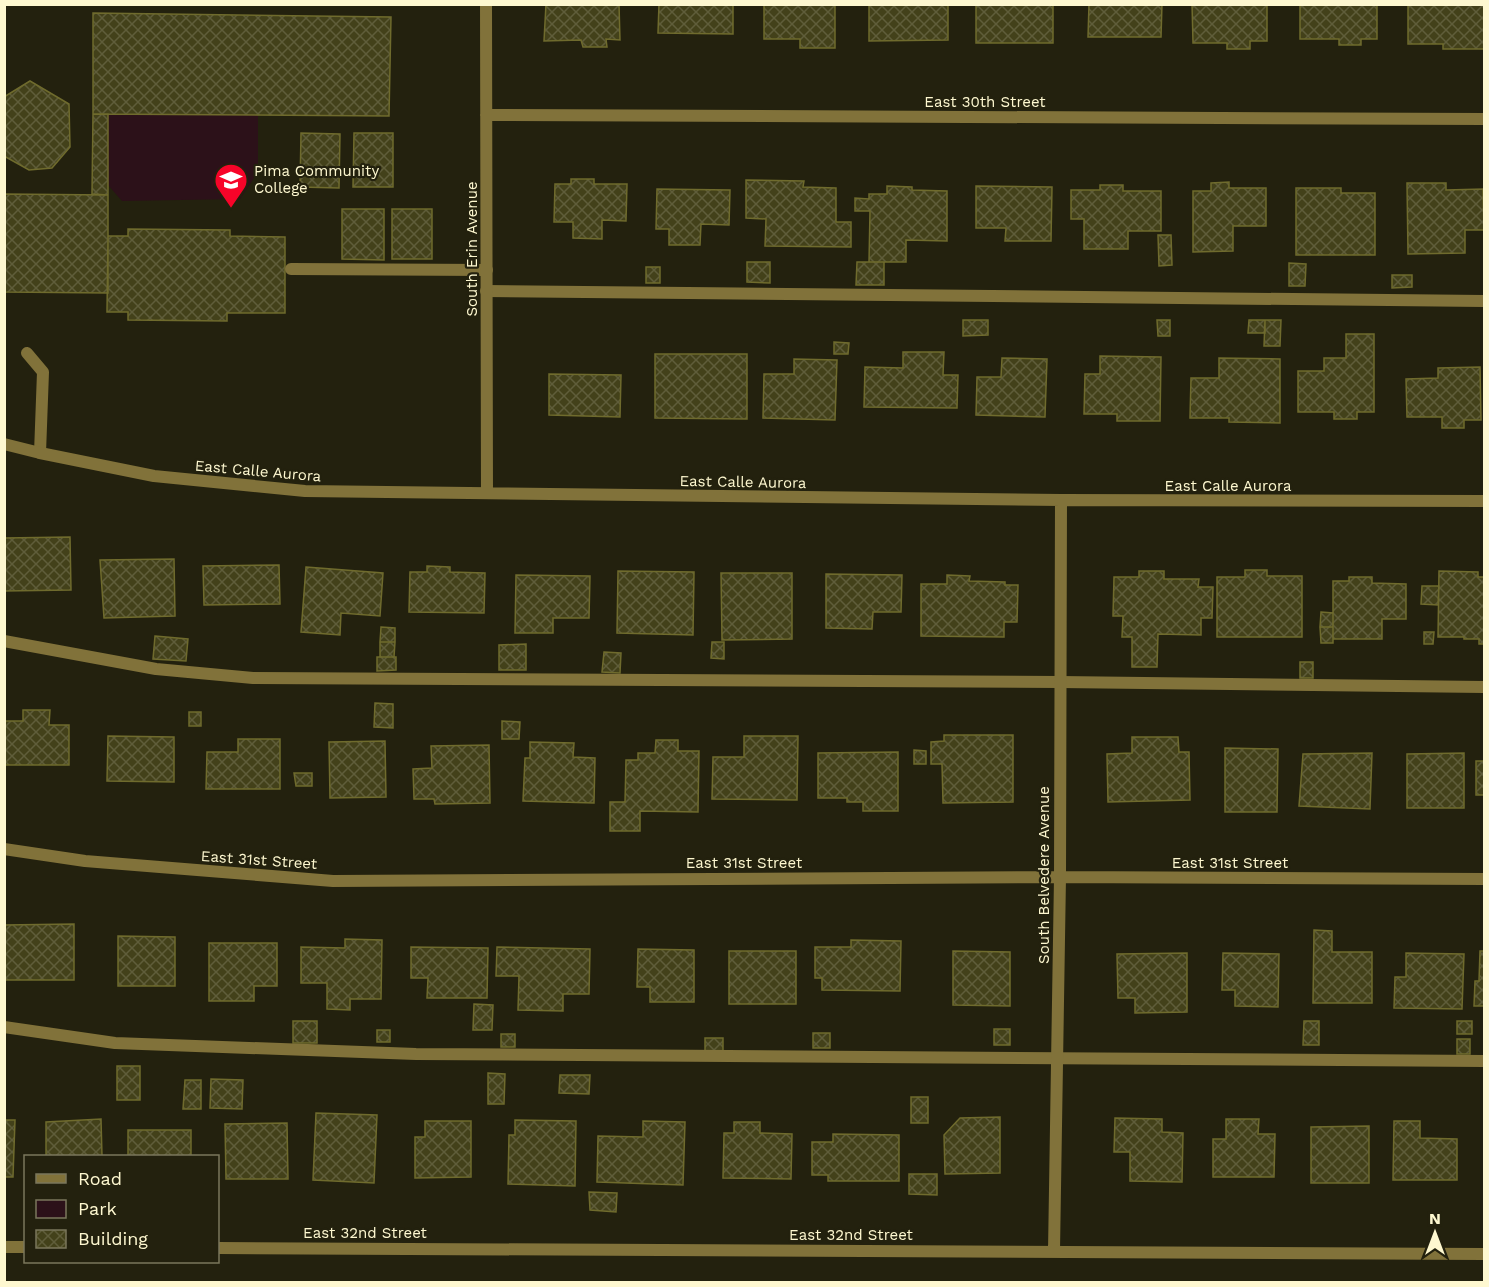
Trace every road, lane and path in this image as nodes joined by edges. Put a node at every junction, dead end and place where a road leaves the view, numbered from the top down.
1 (486, 4) edge
2 (486, 115) junction
3 (1485, 118) edge
4 (291, 269) dead end
5 (487, 270) junction
6 (486, 291) junction
7 (1485, 301) edge
8 (27, 353) dead end
9 (4, 444) edge
10 (40, 453) junction
11 (487, 493) junction
12 (1060, 500) junction
13 (1485, 501) edge
14 (4, 641) edge
15 (1060, 682) junction
16 (1485, 687) edge
17 (4, 849) edge
18 (1060, 877) junction
19 (1485, 879) edge
20 (4, 1027) edge
21 (1058, 1058) junction
22 (1485, 1061) edge
23 (4, 1247) edge
24 (24, 1247) edge
25 (219, 1248) edge
26 (1054, 1251) junction
27 (1485, 1254) edge

1 - 2 street, South Erin Avenue
2 - 3 street, East 30th Street
2 - 5 street, South Erin Avenue
4 - 5 street
5 - 6 street, South Erin Avenue
6 - 7 street
6 - 11 street, South Erin Avenue
8 - 10 street
9 - 10 street, East Calle Aurora
10 - 11 street, East Calle Aurora
11 - 12 street, East Calle Aurora
12 - 13 street, East Calle Aurora
12 - 15 street, South Belvedere Avenue
14 - 15 street
15 - 16 street
15 - 18 street, South Belvedere Avenue
17 - 18 street, East 31st Street
18 - 19 street, East 31st Street
18 - 21 street, South Belvedere Avenue
20 - 21 street
21 - 22 street
21 - 26 street, South Belvedere Avenue
23 - 24 street
25 - 26 street, East 32nd Street
26 - 27 street, East 32nd Street

